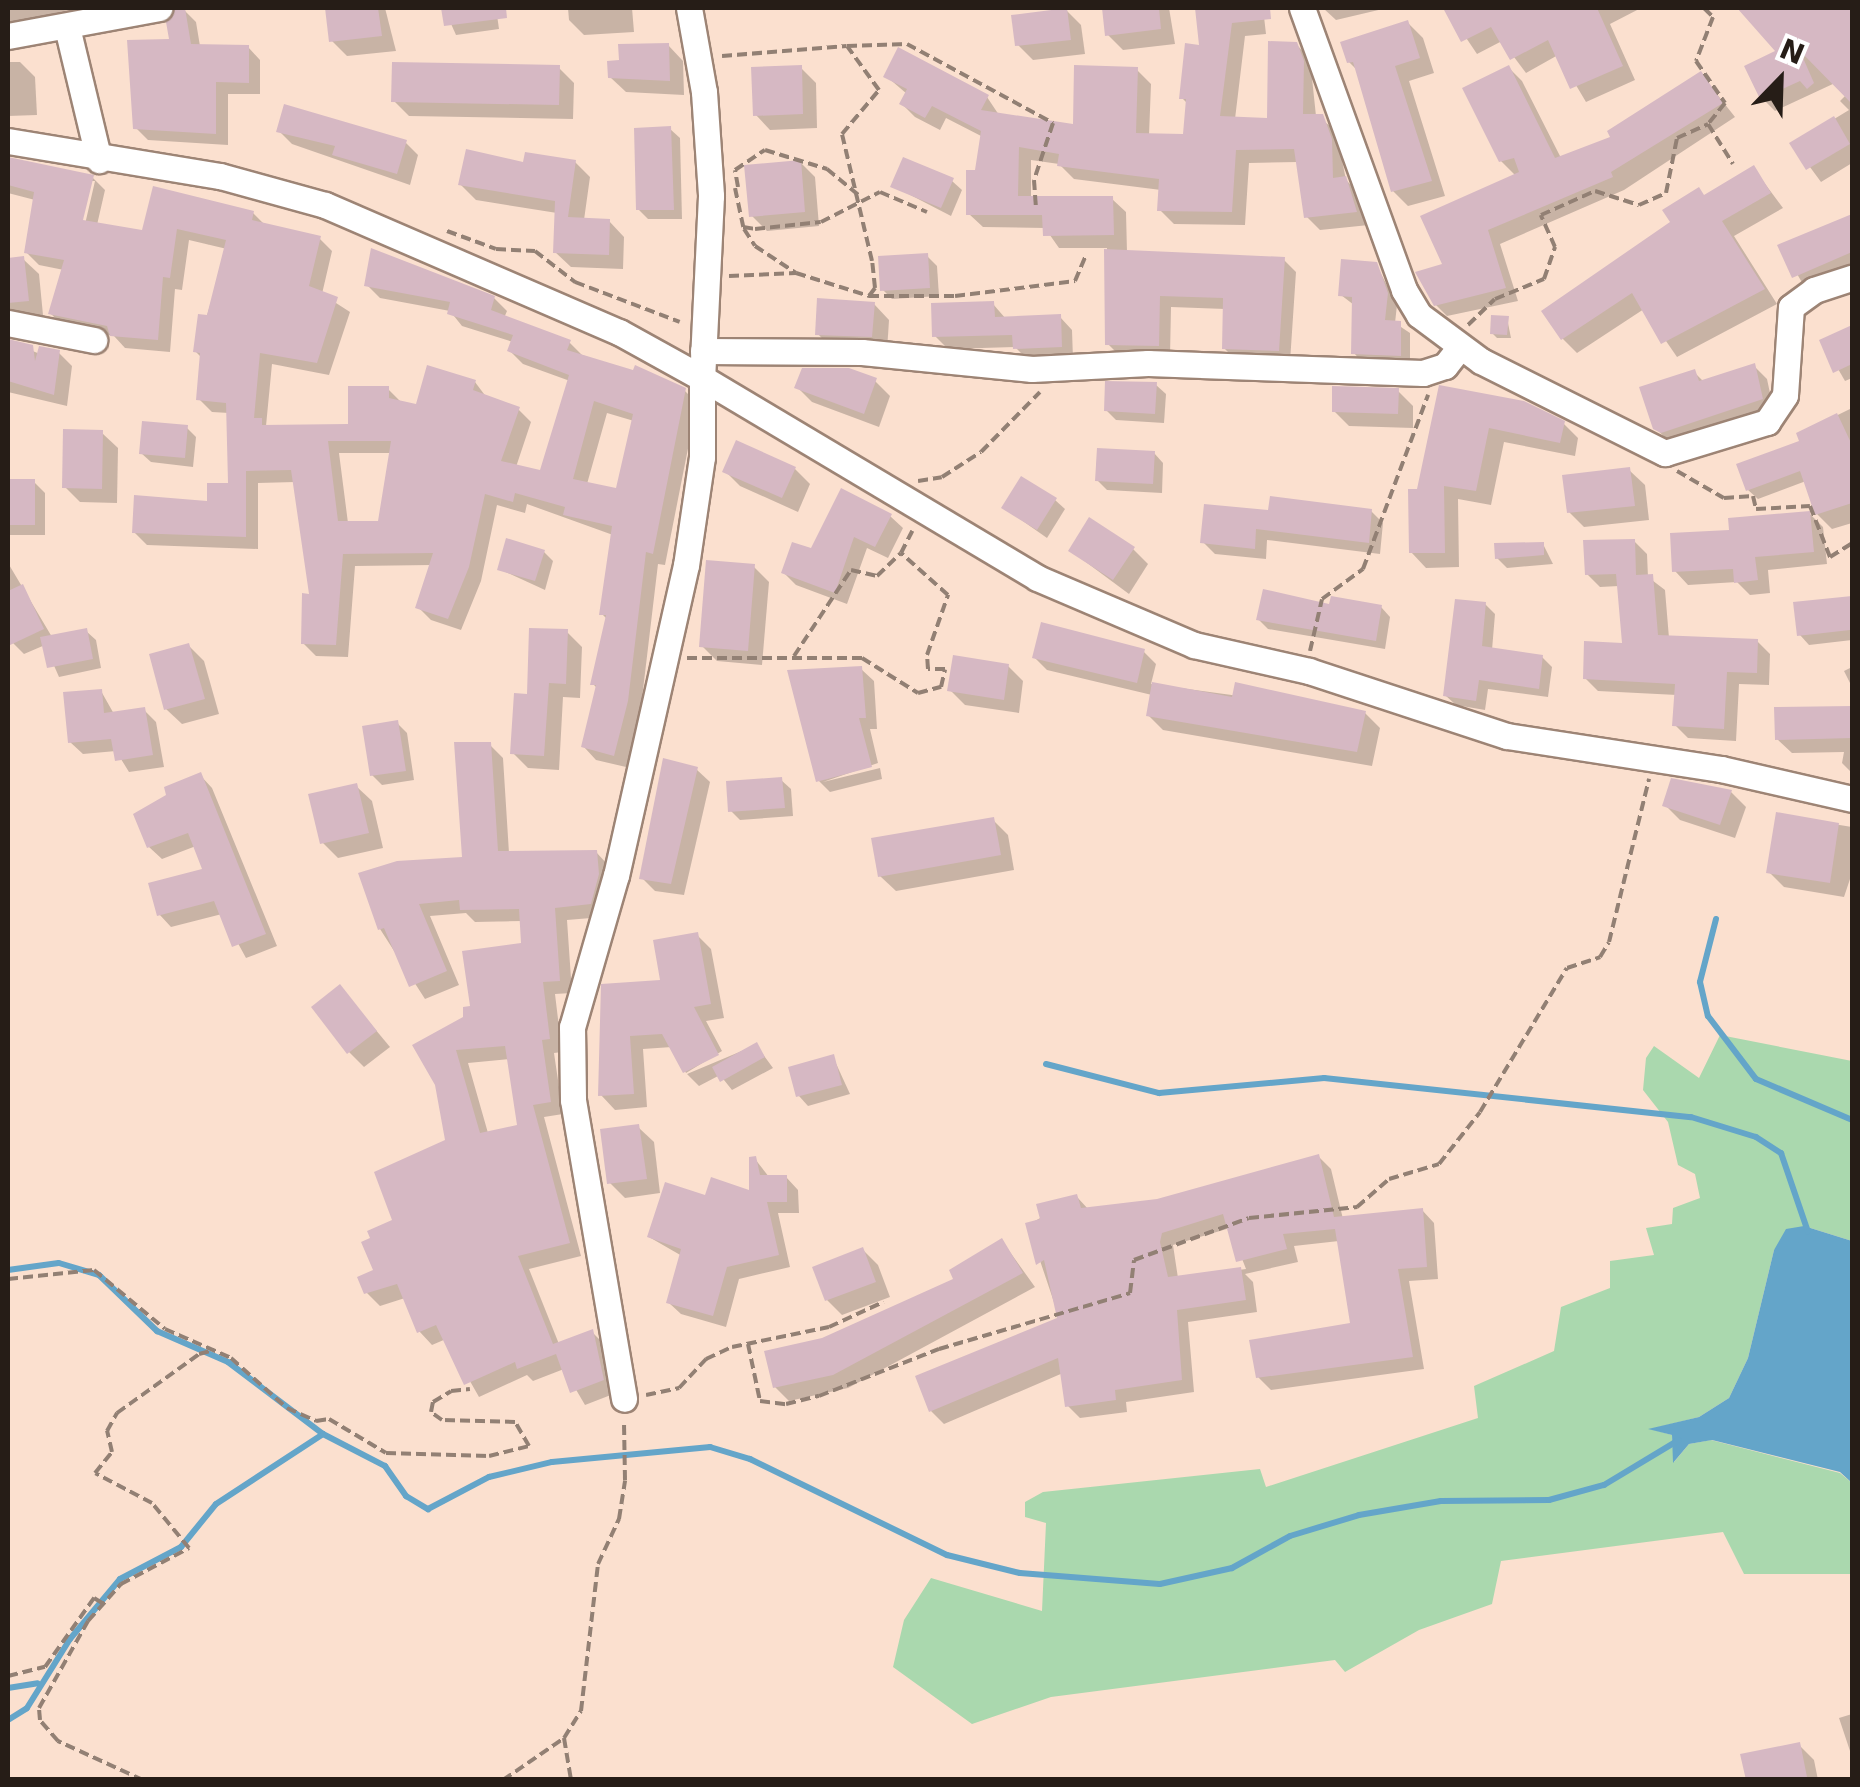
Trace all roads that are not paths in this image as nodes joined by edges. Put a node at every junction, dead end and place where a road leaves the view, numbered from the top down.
1 (158, 8) edge
2 (688, 8) edge
3 (1302, 8) edge
4 (66, 28) junction
5 (8, 36) edge
6 (8, 141) edge
7 (99, 160) junction
8 (1852, 278) edge
9 (8, 323) edge
10 (94, 340) dead end
11 (1460, 347) junction
12 (704, 351) junction
13 (702, 378) junction
14 (1852, 799) edge
15 (624, 1399) road end

1 - 4 street
2 - 12 street
3 - 11 street
4 - 5 street
4 - 7 street
6 - 7 street
7 - 13 street
8 - 11 street
9 - 10 street
11 - 12 street
12 - 13 street
13 - 14 street
13 - 15 street

